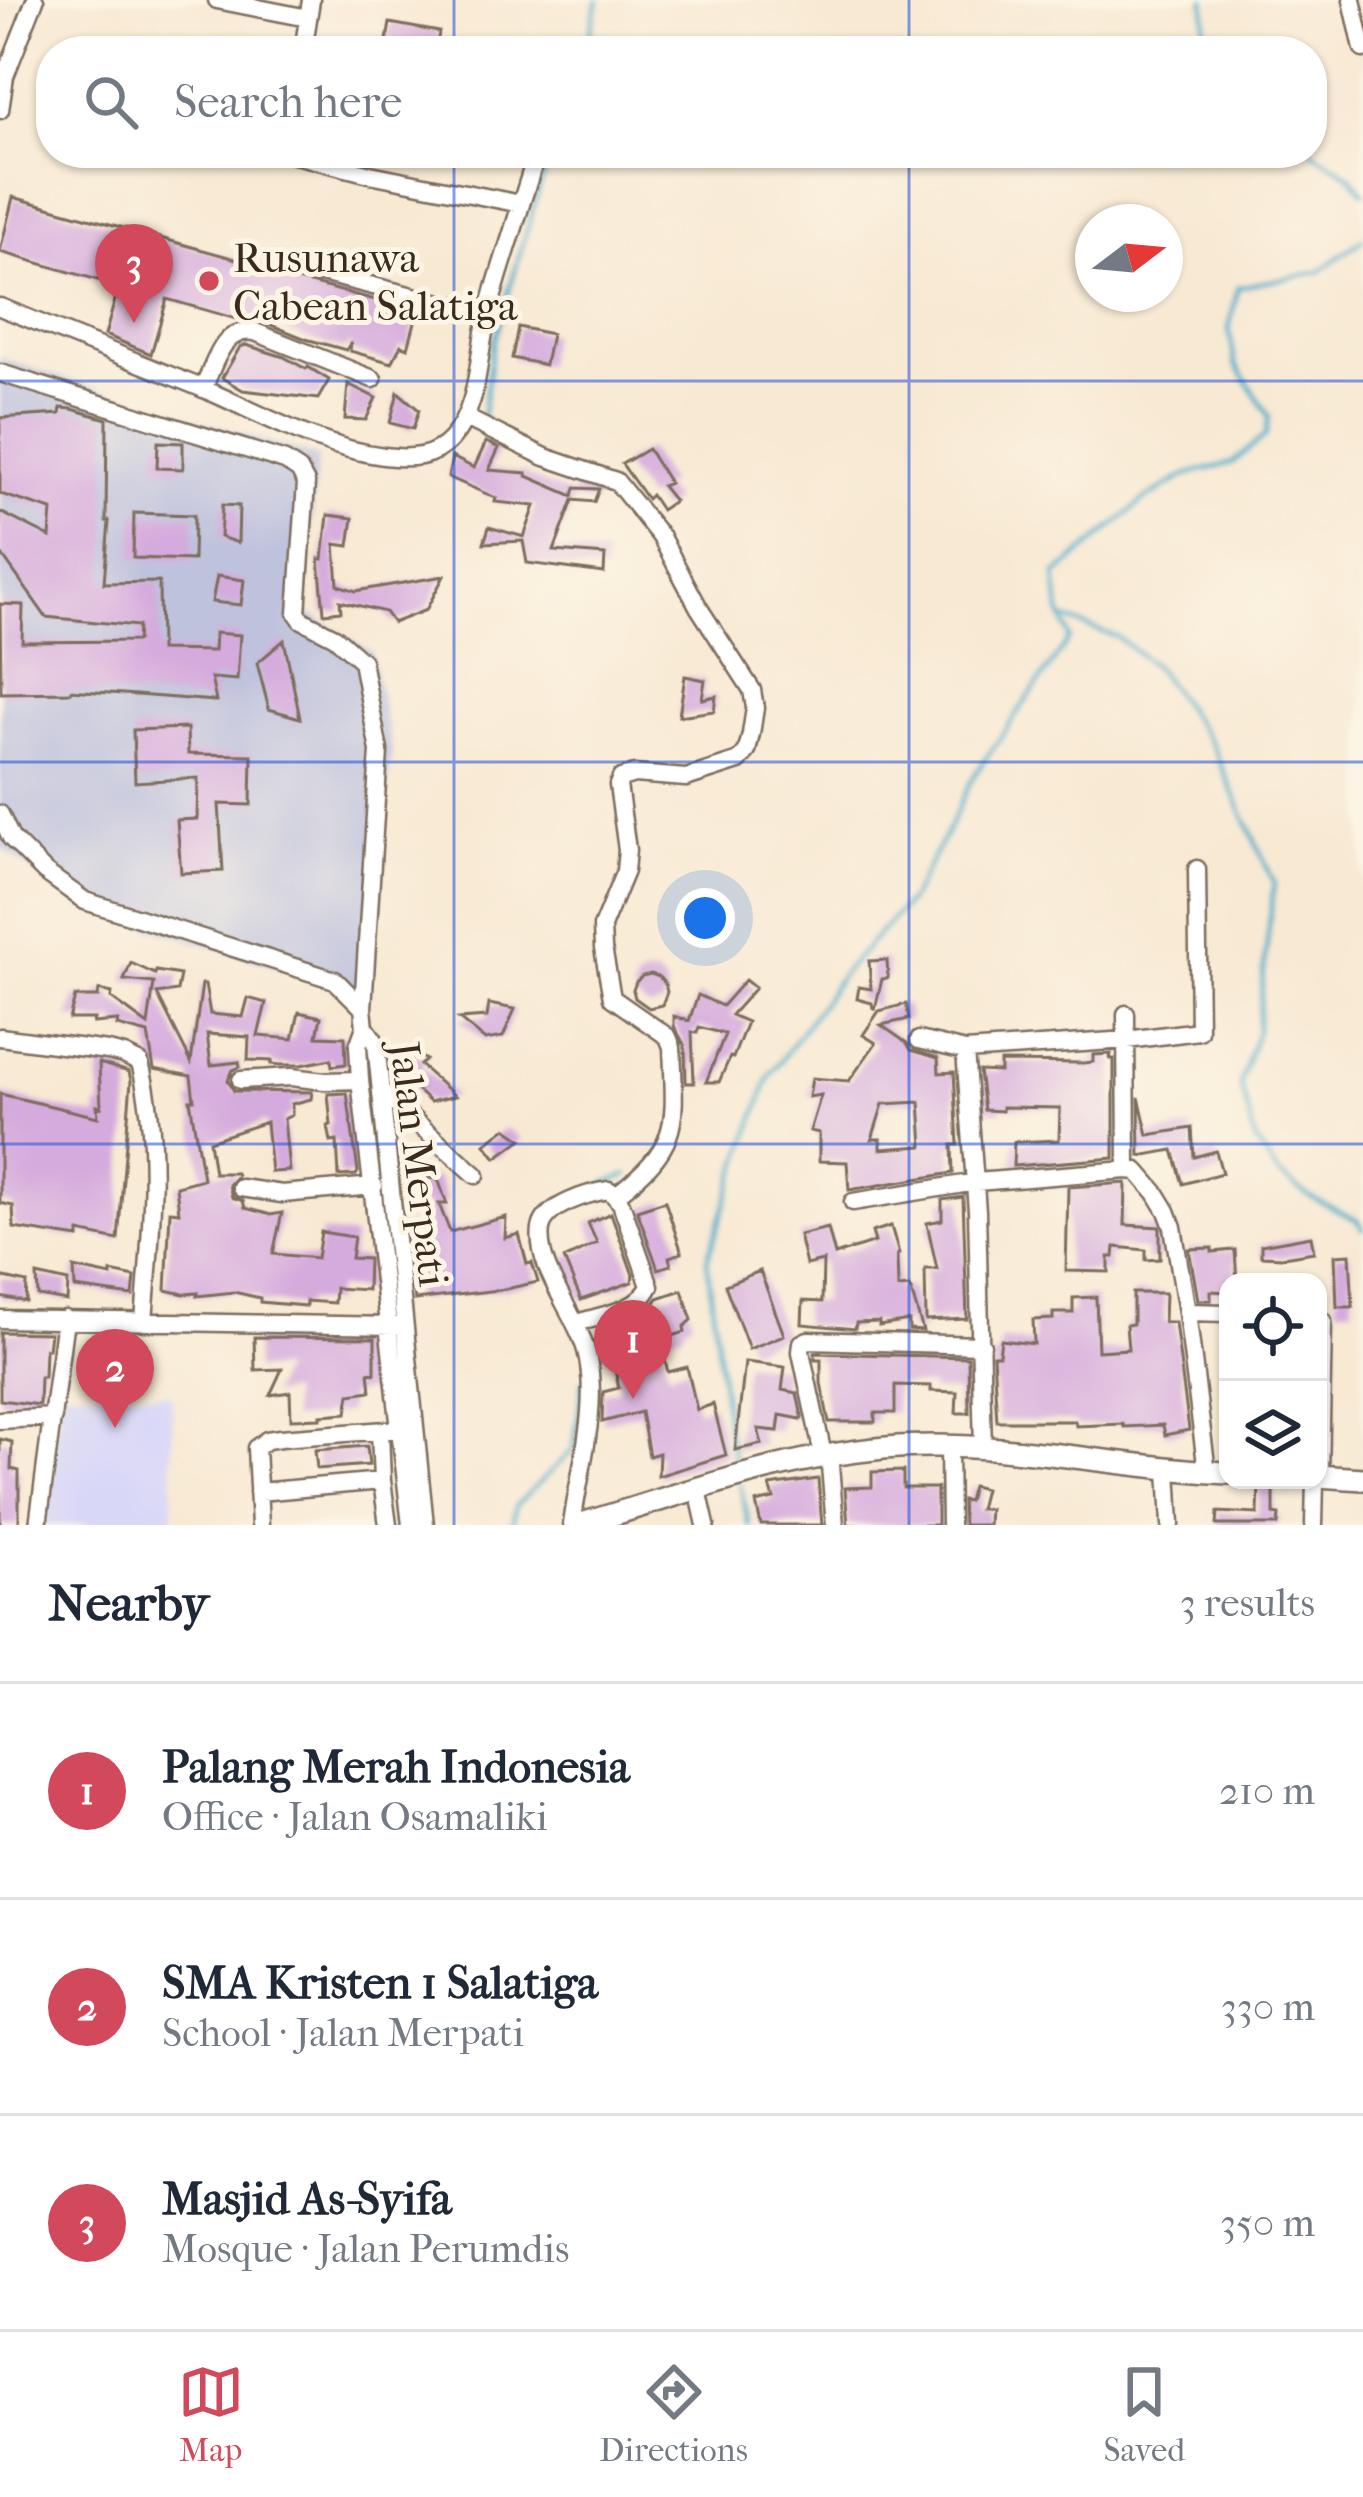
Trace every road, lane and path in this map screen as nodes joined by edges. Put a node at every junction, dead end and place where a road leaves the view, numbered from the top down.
1 (35, 0) edge
2 (217, 0) edge
3 (1356, 6) edge
4 (309, 9) edge
5 (1363, 50) edge
6 (0, 110) edge
7 (346, 168) edge
8 (532, 168) edge
9 (521, 204) junction
10 (290, 265) dead end
11 (0, 307) edge
12 (488, 315) junction
13 (0, 373) edge
14 (373, 379) dead end
15 (202, 388) junction
16 (476, 422) junction
17 (0, 814) edge
18 (1197, 869) dead end
19 (1126, 1014) dead end
20 (364, 1018) junction
21 (0, 1036) edge
22 (919, 1040) dead end
23 (1127, 1040) junction
24 (965, 1051) junction
25 (241, 1080) dead end
26 (361, 1080) junction
27 (381, 1091) junction
28 (1127, 1170) junction
29 (476, 1175) dead end
30 (976, 1182) junction
31 (374, 1186) junction
32 (241, 1188) dead end
33 (616, 1195) junction
34 (853, 1202) dead end
35 (1187, 1312) junction
36 (1219, 1313) edge
37 (65, 1318) junction
38 (0, 1319) edge
39 (144, 1322) junction
40 (576, 1323) junction
41 (396, 1326) junction
42 (982, 1345) junction
43 (53, 1417) junction
44 (0, 1420) edge
45 (390, 1430) junction
46 (949, 1448) junction
47 (983, 1449) junction
48 (826, 1455) junction
49 (1168, 1469) junction
50 (1217, 1472) edge
51 (1327, 1478) edge
52 (1363, 1479) edge
53 (382, 1481) junction
54 (708, 1487) junction
55 (1316, 1489) edge
56 (258, 1492) junction
57 (38, 1525) edge
58 (260, 1525) edge
59 (388, 1525) edge
60 (411, 1525) edge
61 (425, 1525) edge
62 (575, 1525) edge
63 (706, 1525) edge
64 (835, 1525) edge
65 (950, 1525) edge
66 (1171, 1525) edge
67 (1314, 1525) edge

1 - 6 street
2 - 4 street
3 - 5 street
7 - 9 street
8 - 9 street
9 - 12 street
10 - 12 street
11 - 15 street
12 - 16 street
13 - 20 street
14 - 15 street
15 - 16 street
16 - 33 street
17 - 20 street
18 - 23 street
19 - 23 street
20 - 26 street, Jalan Merpati
20 - 27 street, Jalan Merpati
21 - 39 street
22 - 24 street
23 - 24 street
23 - 28 street
24 - 30 street
25 - 26 street
26 - 31 street, Jalan Merpati
27 - 29 street
27 - 41 street, Jalan Merpati
28 - 30 street
28 - 35 street
30 - 34 street
30 - 42 street
31 - 32 street
31 - 41 street, Jalan Merpati
33 - 40 street
33 - 40 street
35 - 36 street
35 - 50 street
37 - 38 street, Jalan Merpati
37 - 39 street, Jalan Merpati
37 - 43 street
39 - 41 street, Jalan Merpati
40 - 62 street
41 - 45 street, Jalan Merpati
41 - 61 street, Jalan Merpati
42 - 47 street
42 - 48 street
43 - 44 street
43 - 57 street
45 - 53 street
45 - 56 street
45 - 60 street, Jalan Merpati
46 - 47 main road
46 - 48 main road
46 - 65 street
47 - 49 main road
48 - 54 main road
48 - 64 street
49 - 50 main road
49 - 66 street
51 - 52 main road
53 - 56 street
53 - 59 street
54 - 62 main road
54 - 63 street
55 - 67 street
56 - 58 street

